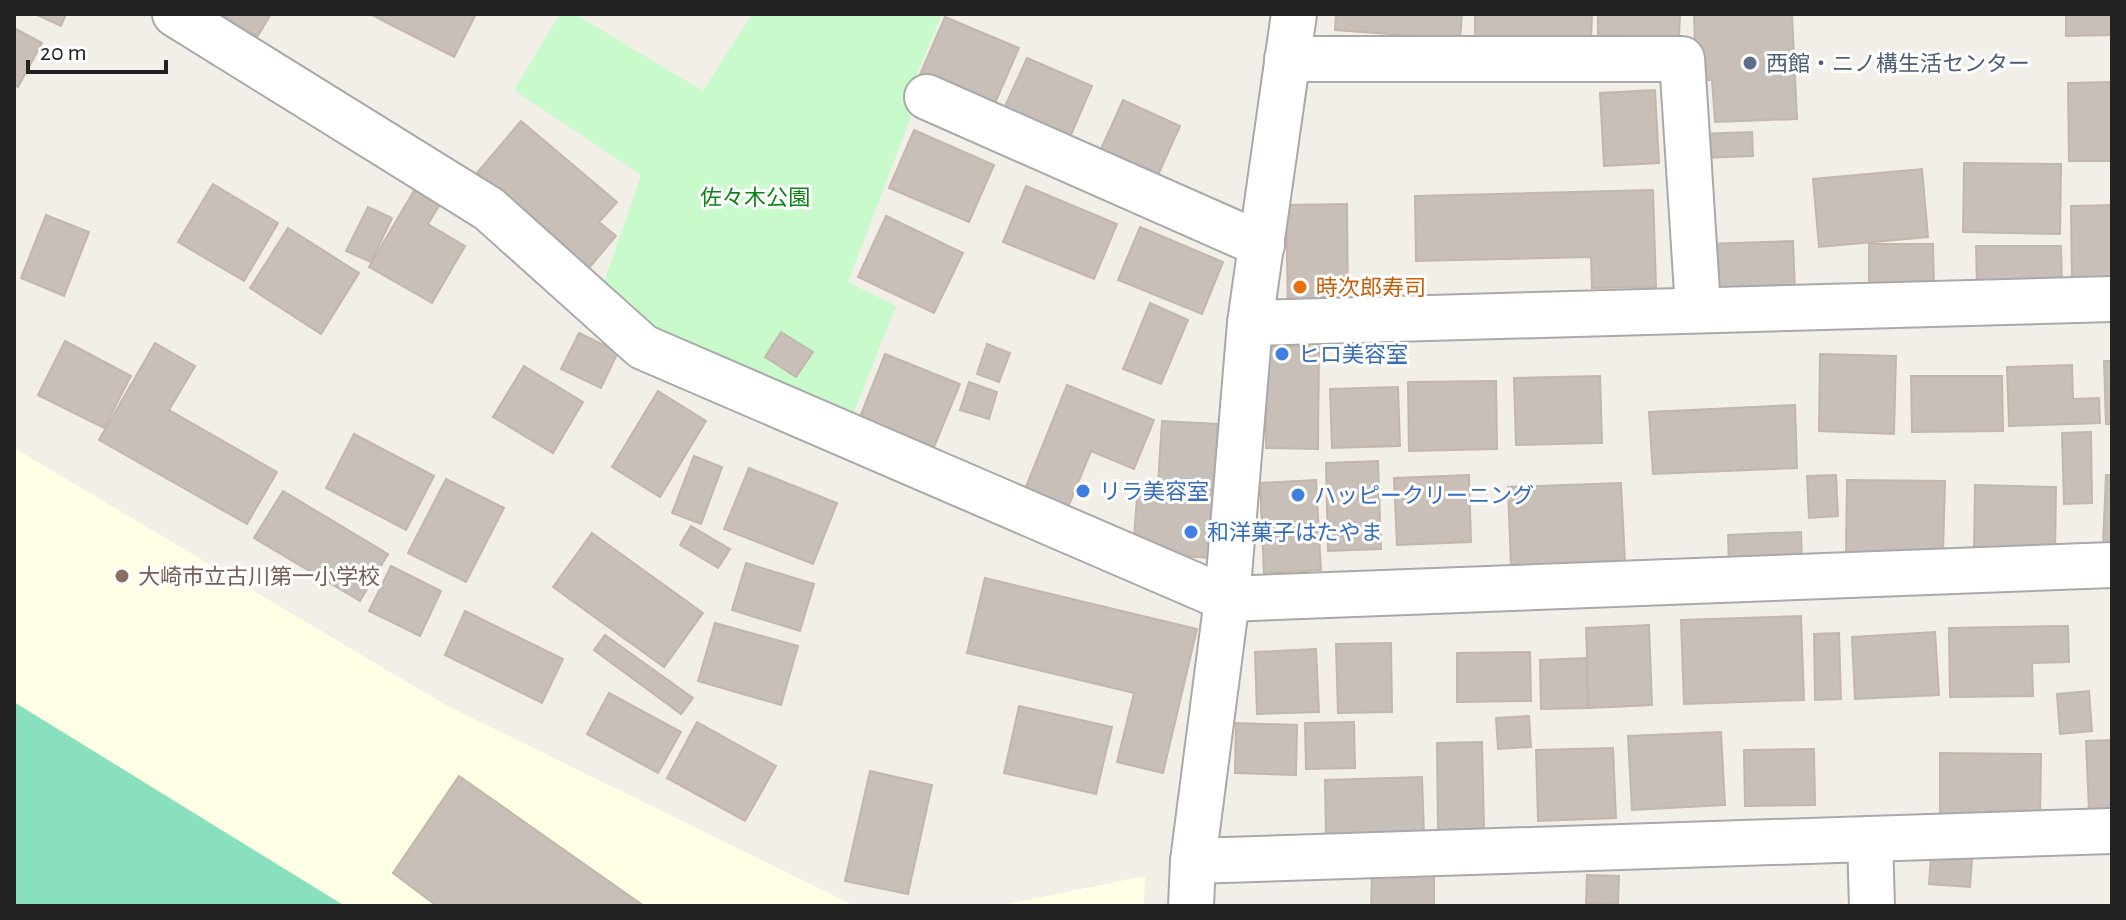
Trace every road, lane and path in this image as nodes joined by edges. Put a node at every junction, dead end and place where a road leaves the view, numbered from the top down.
1 (175, 14) edge
2 (1294, 14) edge
3 (1287, 59) junction
4 (927, 97) dead end
5 (1262, 245) junction
6 (2112, 299) edge
7 (1698, 308) junction
8 (1250, 323) junction
9 (2112, 565) edge
10 (1227, 599) junction
11 (2112, 831) edge
12 (1870, 839) junction
13 (1193, 861) junction
14 (1191, 906) edge
15 (1872, 906) edge

1 - 10 street
2 - 3 street
3 - 5 street
3 - 7 street
4 - 5 street
5 - 8 street
6 - 7 street
7 - 8 street
8 - 10 street
9 - 10 street
10 - 13 street
11 - 12 street
12 - 13 street
12 - 15 street
13 - 14 street

